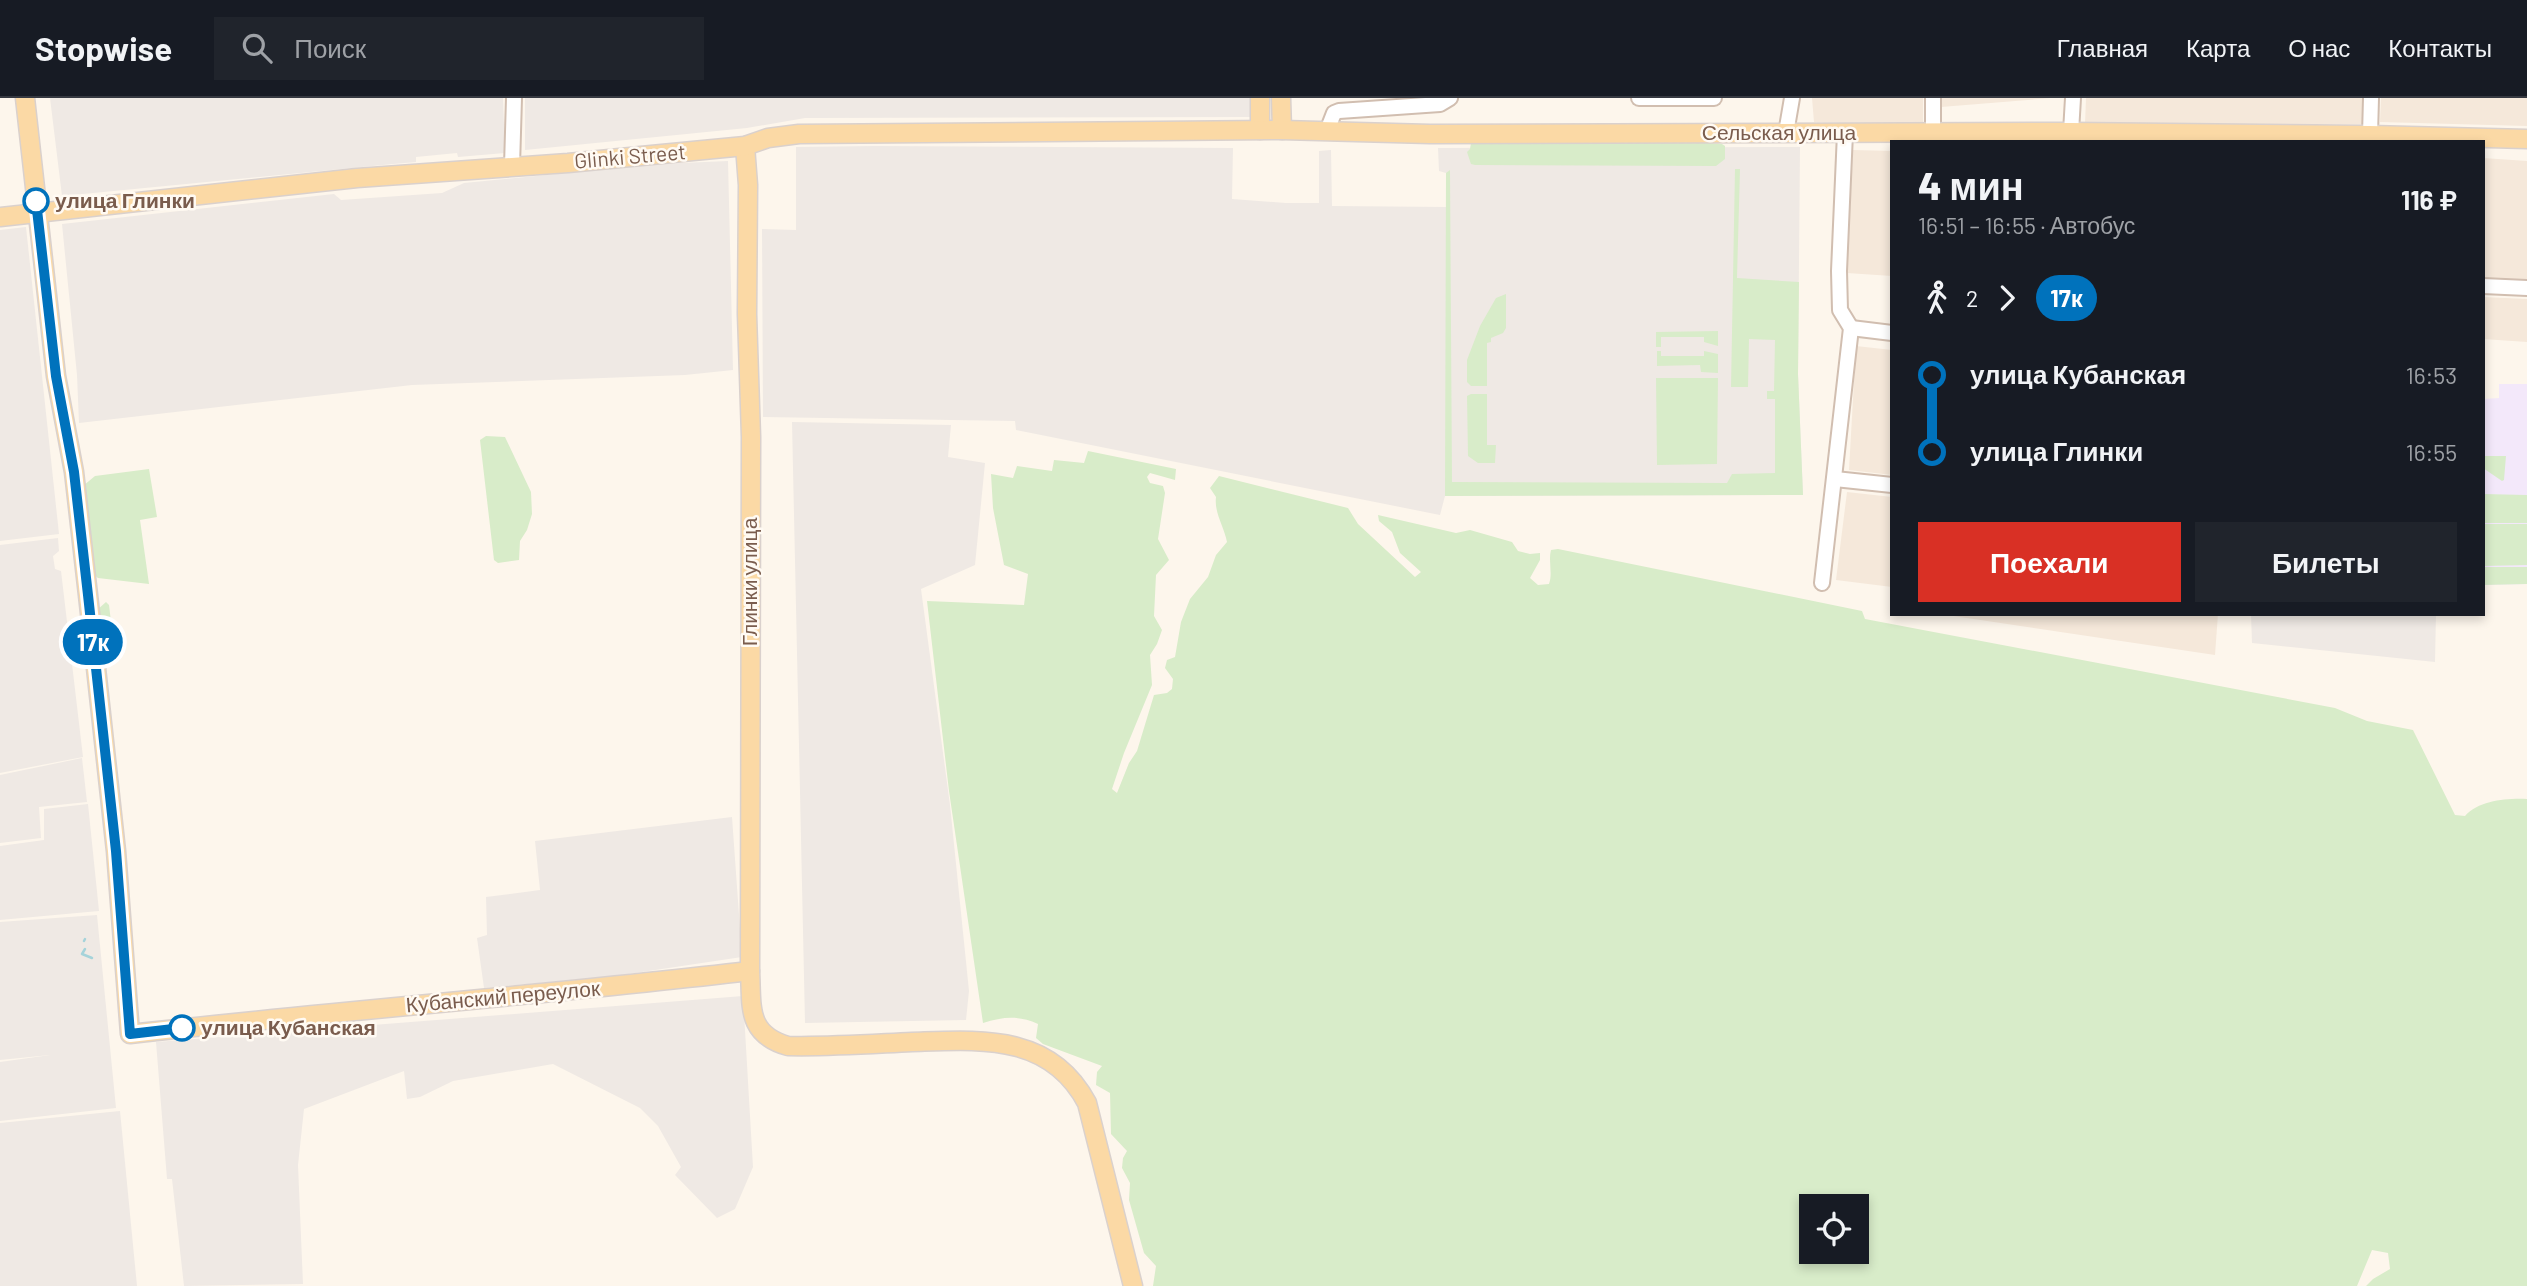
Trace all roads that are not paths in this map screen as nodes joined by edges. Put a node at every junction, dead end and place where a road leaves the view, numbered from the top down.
1 (25, 98) edge
2 (513, 98) edge
3 (1260, 98) edge
4 (1281, 98) edge
5 (1450, 98) edge
6 (1639, 98) edge
7 (1714, 98) edge
8 (1792, 98) edge
9 (1933, 98) edge
10 (2073, 98) edge
11 (2371, 98) edge
12 (1260, 130) junction
13 (1282, 130) junction
14 (1327, 131) junction
15 (2071, 132) junction
16 (1786, 133) junction
17 (1846, 133) junction
18 (1933, 133) junction
19 (2362, 137) edge
20 (2527, 139) edge
21 (745, 146) junction
22 (512, 166) junction
23 (37, 213) junction
24 (0, 217) edge
25 (2485, 286) edge
26 (2527, 288) edge
27 (1851, 328) junction
28 (1890, 333) edge
29 (1835, 479) junction
30 (1890, 485) edge
31 (1822, 583) dead end
32 (750, 971) junction
33 (1133, 1286) edge

1 - 23 main road
2 - 22 street
3 - 12 main road
4 - 13 main road
5 - 14 street
6 - 7 street
8 - 16 street
9 - 18 street
10 - 15 street
11 - 19 street
12 - 13 main road, Glinki Street
12 - 21 main road, Glinki Street
13 - 14 main road, Сельская улица
14 - 16 main road, Сельская улица
15 - 18 main road, Сельская улица
15 - 19 main road, Сельская улица
16 - 17 main road, Сельская улица
17 - 18 main road, Сельская улица
17 - 27 street
19 - 20 main road, Сельская улица
21 - 22 main road, Glinki Street
21 - 32 main road, Глинки улица
22 - 23 main road, Glinki Street
23 - 24 main road, Glinki Street
23 - 32 main road, Кубанский переулок
25 - 26 street
27 - 28 street
27 - 29 street
29 - 30 street
29 - 31 street
32 - 33 main road, Глинки улица

